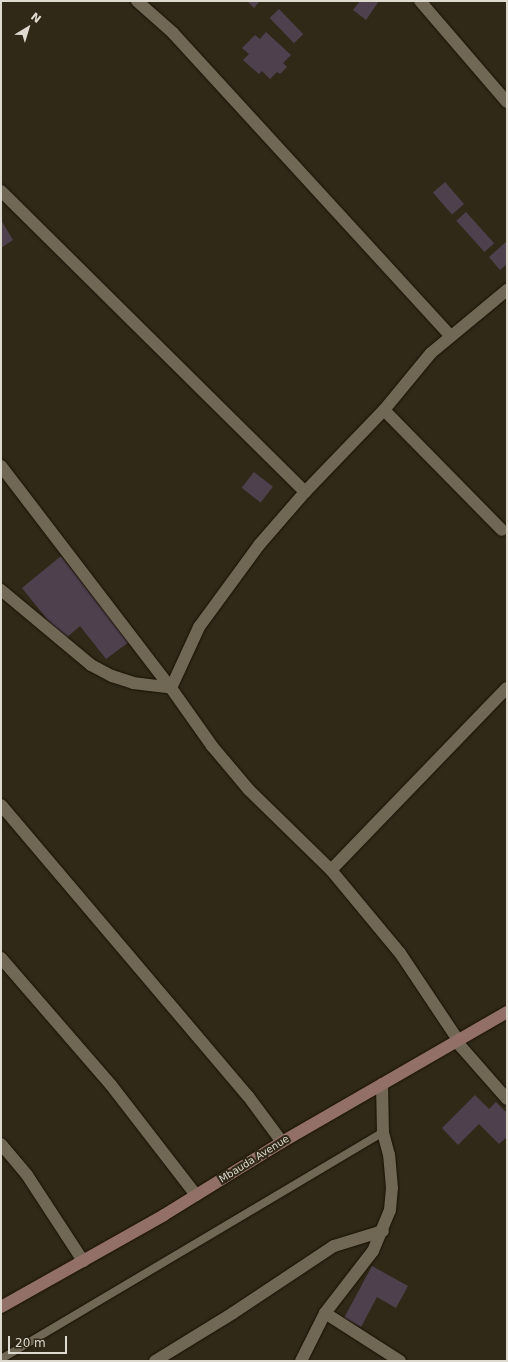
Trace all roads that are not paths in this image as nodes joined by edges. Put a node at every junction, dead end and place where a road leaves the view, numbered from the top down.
1 (137, 1) edge
2 (420, 1) edge
3 (507, 102) edge
4 (1, 191) edge
5 (507, 290) edge
6 (450, 336) junction
7 (384, 410) junction
8 (1, 466) edge
9 (305, 492) junction
10 (502, 530) dead end
11 (1, 590) edge
12 (171, 688) junction
13 (507, 688) edge
14 (1, 805) edge
15 (331, 870) junction
16 (1, 958) edge
17 (507, 1012) edge
18 (456, 1041) junction
19 (382, 1084) junction
20 (507, 1099) edge
21 (383, 1132) junction
22 (282, 1142) junction
23 (1, 1144) edge
24 (196, 1195) junction
25 (383, 1231) junction
26 (83, 1261) junction
27 (1, 1307) edge
28 (325, 1313) junction
29 (1, 1358) edge
30 (155, 1361) edge
31 (301, 1361) edge
32 (400, 1361) edge

1 - 6 street
2 - 3 street
4 - 9 street
5 - 6 street
6 - 7 street
7 - 9 street
7 - 10 street
8 - 12 street
9 - 12 street
11 - 12 street
12 - 15 street
13 - 15 street
14 - 22 street
15 - 18 street
16 - 24 street
17 - 18 street, Mbauda Avenue
18 - 19 street, Mbauda Avenue
18 - 20 street
19 - 21 street
19 - 22 street, Mbauda Avenue
21 - 25 street
21 - 29 lane
22 - 24 street, Mbauda Avenue
23 - 26 street
24 - 26 street, Mbauda Avenue
25 - 28 street
25 - 30 street
26 - 27 street, Mbauda Avenue
28 - 31 street
28 - 32 street

